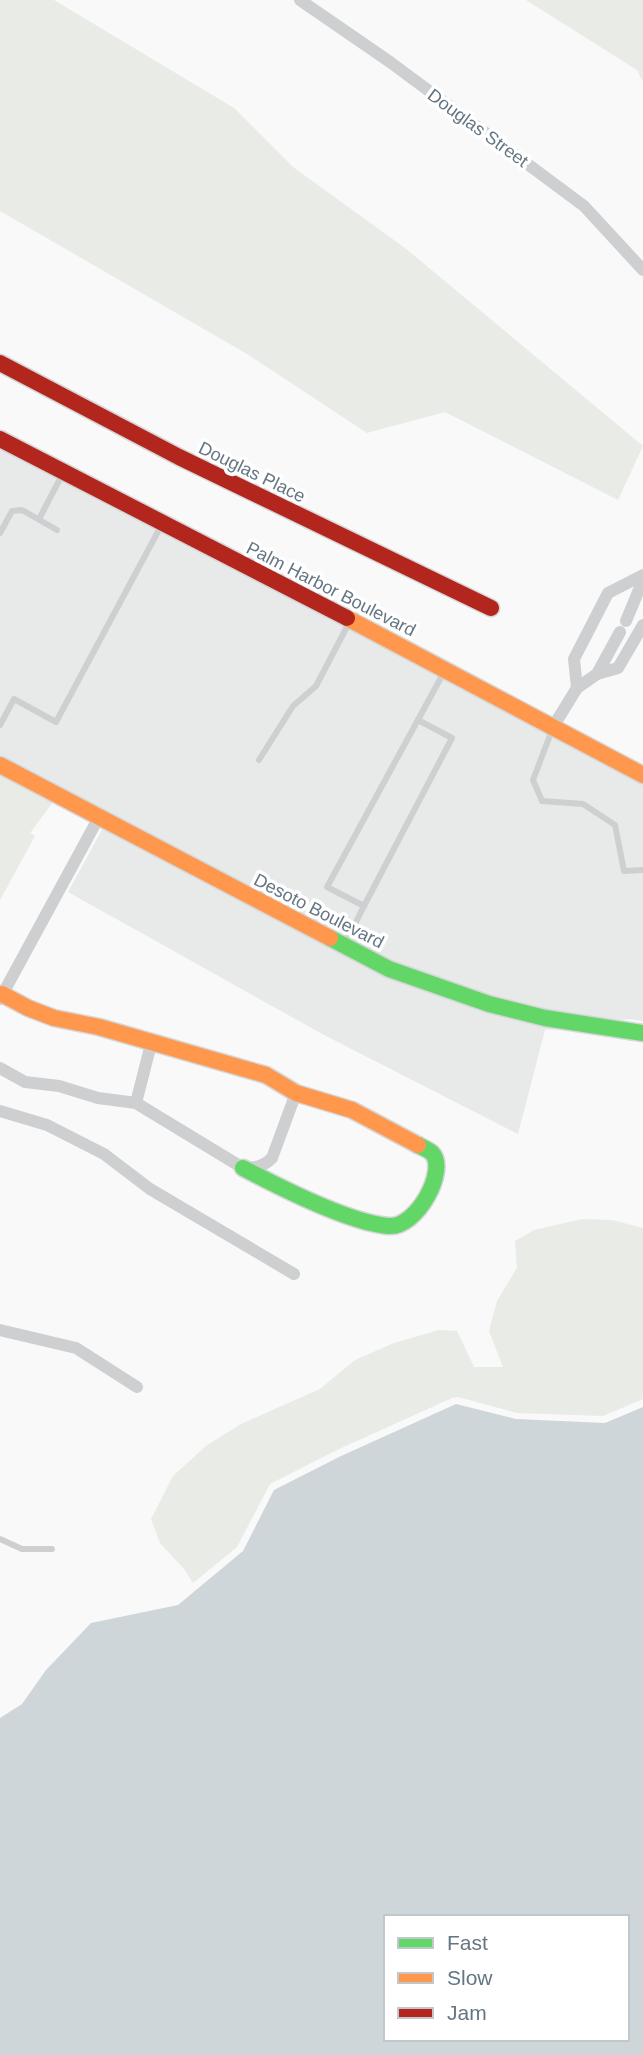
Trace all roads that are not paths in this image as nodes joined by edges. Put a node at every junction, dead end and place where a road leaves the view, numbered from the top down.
1 (300, 0) edge
2 (643, 270) edge
3 (0, 363) edge
4 (0, 439) edge
5 (64, 472) junction
6 (38, 519) junction
7 (162, 524) junction
8 (57, 530) dead end
9 (0, 533) edge
10 (643, 575) edge
11 (643, 580) edge
12 (491, 608) dead end
13 (351, 620) junction
14 (643, 625) edge
15 (445, 670) junction
16 (597, 674) junction
17 (576, 688) junction
18 (418, 720) junction
19 (0, 725) edge
20 (553, 727) junction
21 (259, 760) dead end
22 (0, 765) edge
23 (643, 775) edge
24 (99, 817) junction
25 (643, 870) edge
26 (364, 906) junction
27 (343, 946) junction
28 (1, 997) edge
29 (643, 1033) edge
30 (151, 1044) junction
31 (0, 1068) edge
32 (296, 1093) junction
33 (136, 1103) junction
34 (0, 1111) edge
35 (243, 1168) junction
36 (293, 1274) dead end
37 (0, 1330) edge
38 (137, 1387) dead end
39 (0, 1539) edge
40 (51, 1549) dead end

1 - 2 street, Douglas Street
3 - 12 street, Douglas Place
4 - 5 street, Palm Harbor Boulevard
5 - 6 lane
5 - 7 street, Palm Harbor Boulevard
6 - 8 lane
6 - 9 lane
7 - 13 street, Palm Harbor Boulevard
7 - 19 lane
10 - 17 street
11 - 16 street
13 - 15 street, Palm Harbor Boulevard
13 - 21 lane
14 - 16 street
15 - 18 lane
15 - 20 street, Palm Harbor Boulevard
16 - 17 street
17 - 20 street
18 - 26 lane
18 - 26 lane
20 - 23 street, Palm Harbor Boulevard
20 - 25 lane
22 - 24 street, Desoto Boulevard
24 - 27 street, Desoto Boulevard
24 - 28 street
26 - 27 lane
27 - 29 street, Desoto Boulevard
28 - 30 street
30 - 32 street
30 - 33 street
31 - 33 street
32 - 35 street
32 - 35 street
33 - 35 street
34 - 36 street
37 - 38 street
39 - 40 lane

